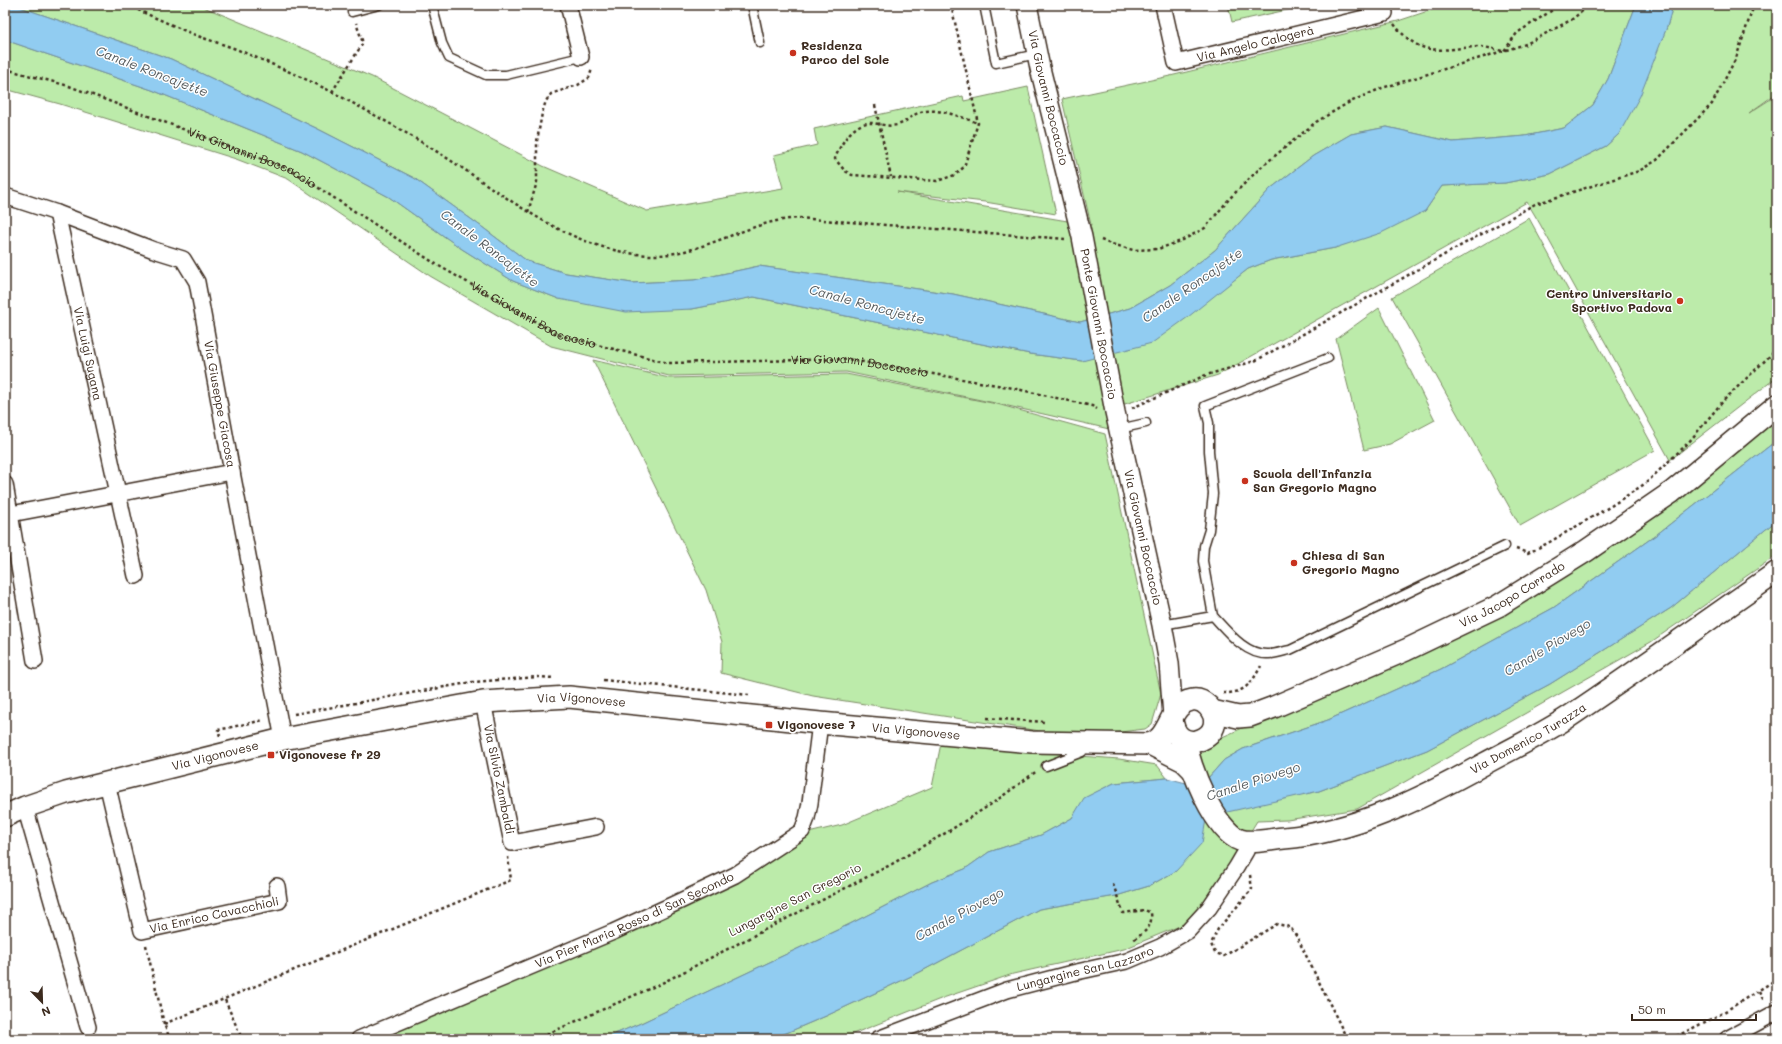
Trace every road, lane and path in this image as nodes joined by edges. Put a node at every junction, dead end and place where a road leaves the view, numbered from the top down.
1 (127, 5) edge
2 (379, 5) edge
3 (432, 5) edge
4 (568, 5) edge
5 (752, 5) edge
6 (951, 5) edge
7 (984, 5) edge
8 (1027, 5) edge
9 (1163, 5) edge
10 (1557, 5) edge
11 (1590, 5) edge
12 (1754, 5) edge
13 (1384, 9) edge
14 (352, 12) joint
15 (760, 43) dead end
16 (1504, 51) junction
17 (1037, 54) junction
18 (581, 57) joint
19 (5, 69) edge
20 (592, 69) dead end
21 (332, 92) junction
22 (875, 105) dead end
23 (978, 123) junction
24 (879, 124) junction
25 (891, 177) junction
26 (5, 196) edge
27 (528, 212) junction
28 (57, 213) junction
29 (1083, 238) junction
30 (1777, 349) edge
31 (1328, 358) dead end
32 (1777, 405) edge
33 (1115, 412) junction
34 (1146, 423) dead end
35 (232, 472) junction
36 (5, 484) edge
37 (118, 494) junction
38 (8, 516) edge
39 (1505, 546) joint
40 (1777, 572) edge
41 (136, 576) dead end
42 (1213, 616) junction
43 (1162, 625) junction
44 (1268, 654) junction
45 (35, 661) dead end
46 (1169, 663) junction
47 (1195, 700) junction
48 (483, 702) junction
49 (1216, 702) junction
50 (1173, 717) junction
51 (820, 722) junction
52 (283, 739) junction
53 (1184, 740) junction
54 (1154, 746) junction
55 (1082, 752) dead end
56 (1046, 766) joint
57 (1195, 776) junction
58 (107, 782) junction
59 (25, 807) junction
60 (5, 816) edge
61 (596, 827) dead end
62 (1249, 841) junction
63 (512, 843) junction
64 (1252, 877) dead end
65 (1113, 884) dead end
66 (277, 886) dead end
67 (142, 931) junction
68 (1129, 942) dead end
69 (1777, 979) edge
70 (225, 1000) junction
71 (1777, 1012) edge
72 (164, 1024) junction
73 (88, 1027) dead end
74 (1748, 1034) edge
75 (1777, 1035) edge
76 (156, 1039) edge
77 (242, 1039) edge
78 (359, 1039) edge
79 (536, 1039) edge
80 (878, 1039) edge
81 (1347, 1039) edge
82 (1671, 1039) edge
83 (1727, 1039) edge
84 (1768, 1039) edge

1 - 21 path
2 - 14 lane
3 - 18 lane
4 - 18 street
5 - 15 lane
6 - 23 path
7 - 17 lane
8 - 17 street, Via Giovanni Boccaccio
9 - 13 street, Via Angelo Calogerà
10 - 16 path
11 - 16 path
12 - 33 path
13 - 16 path
14 - 21 path
16 - 29 path
17 - 29 street, Via Giovanni Boccaccio
19 - 33 path, Via Giovanni Boccaccio
20 - 27 path
21 - 27 path
22 - 24 path
23 - 24 path
23 - 25 path
24 - 25 path
24 - 25 path
26 - 28 street, Via Giuseppe Giacosa
27 - 29 path
28 - 35 street, Via Giuseppe Giacosa
28 - 37 street, Via Luigi Sugana
29 - 33 street, Ponte Giovanni Boccaccio
30 - 39 path
31 - 42 lane
32 - 49 main road, Via Jacopo Corrado
33 - 34 lane
33 - 43 street, Via Giovanni Boccaccio
35 - 37 street
35 - 52 street, Via Giuseppe Giacosa
36 - 38 street
37 - 38 street
37 - 41 street, Via Luigi Sugana
38 - 45 street
39 - 44 lane
40 - 62 main road, Via Domenico Turazza
42 - 43 lane
42 - 44 lane
43 - 46 street, Via Giovanni Boccaccio
44 - 49 path
46 - 47 street, Via Giovanni Boccaccio
46 - 50 street, Via Giovanni Boccaccio
47 - 49 main road
47 - 50 main road
48 - 51 main road, Via Vigonovese
48 - 52 main road, Via Vigonovese
48 - 63 street, Via Silvio Zambaldi
49 - 53 main road
50 - 53 main road
50 - 54 main road
51 - 54 main road, Via Vigonovese
51 - 78 street, Via Pier Maria Rosso di San Secondo
52 - 58 main road, Via Vigonovese
53 - 54 main road, Via Vigonovese
53 - 57 main road
54 - 57 main road
55 - 56 lane
56 - 79 path, Lungargine San Gregorio
57 - 62 main road
58 - 59 main road, Via Vigonovese
58 - 67 street, Via Enrico Cavacchioli
59 - 60 main road, Via Vigonovese
59 - 73 street
61 - 63 street, Via Silvio Zambaldi
62 - 80 street, Lungargine San Lazzaro
63 - 70 path
64 - 81 path
65 - 68 path
66 - 67 street, Via Enrico Cavacchioli
67 - 72 path
69 - 82 path
70 - 72 path
70 - 77 path
71 - 74 street
72 - 76 path
74 - 83 street
75 - 84 path

